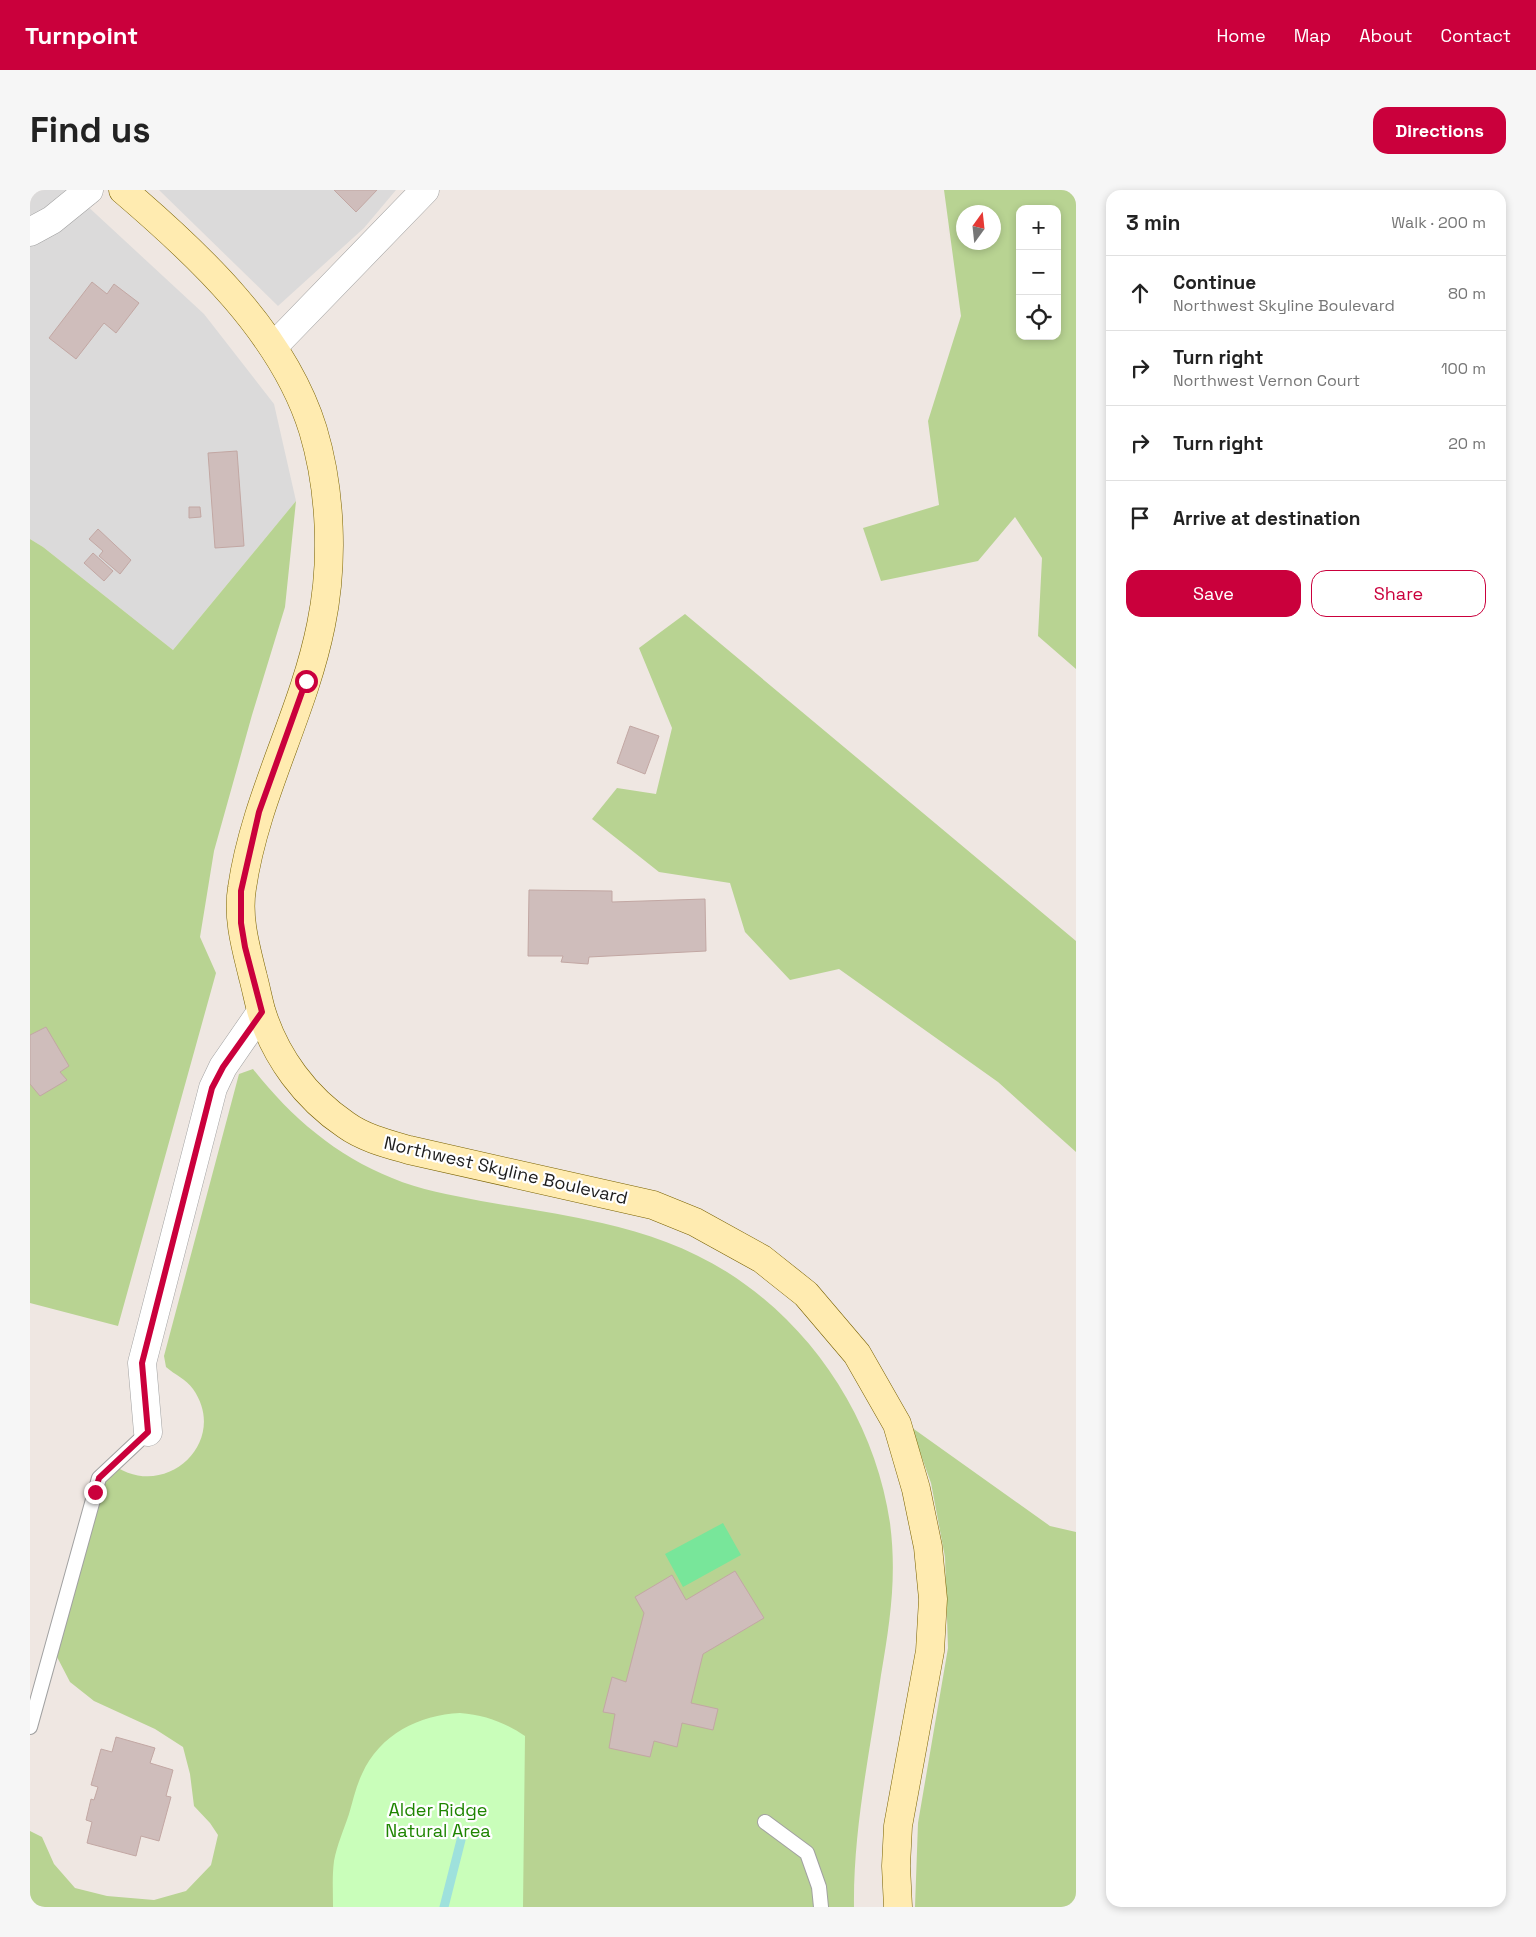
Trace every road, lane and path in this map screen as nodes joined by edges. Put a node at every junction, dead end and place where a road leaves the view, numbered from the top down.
1 (89, 190) edge
2 (123, 190) edge
3 (425, 190) edge
4 (30, 232) edge
5 (273, 346) junction
6 (262, 1012) junction
7 (148, 1432) joint
8 (30, 1727) edge
9 (765, 1822) dead end
10 (821, 1907) edge
11 (898, 1907) edge

1 - 4 street
2 - 5 main road, Northwest Skyline Boulevard
3 - 5 street
5 - 6 main road, Northwest Skyline Boulevard
6 - 7 street
6 - 11 main road, Northwest Skyline Boulevard
7 - 8 lane
9 - 10 lane

